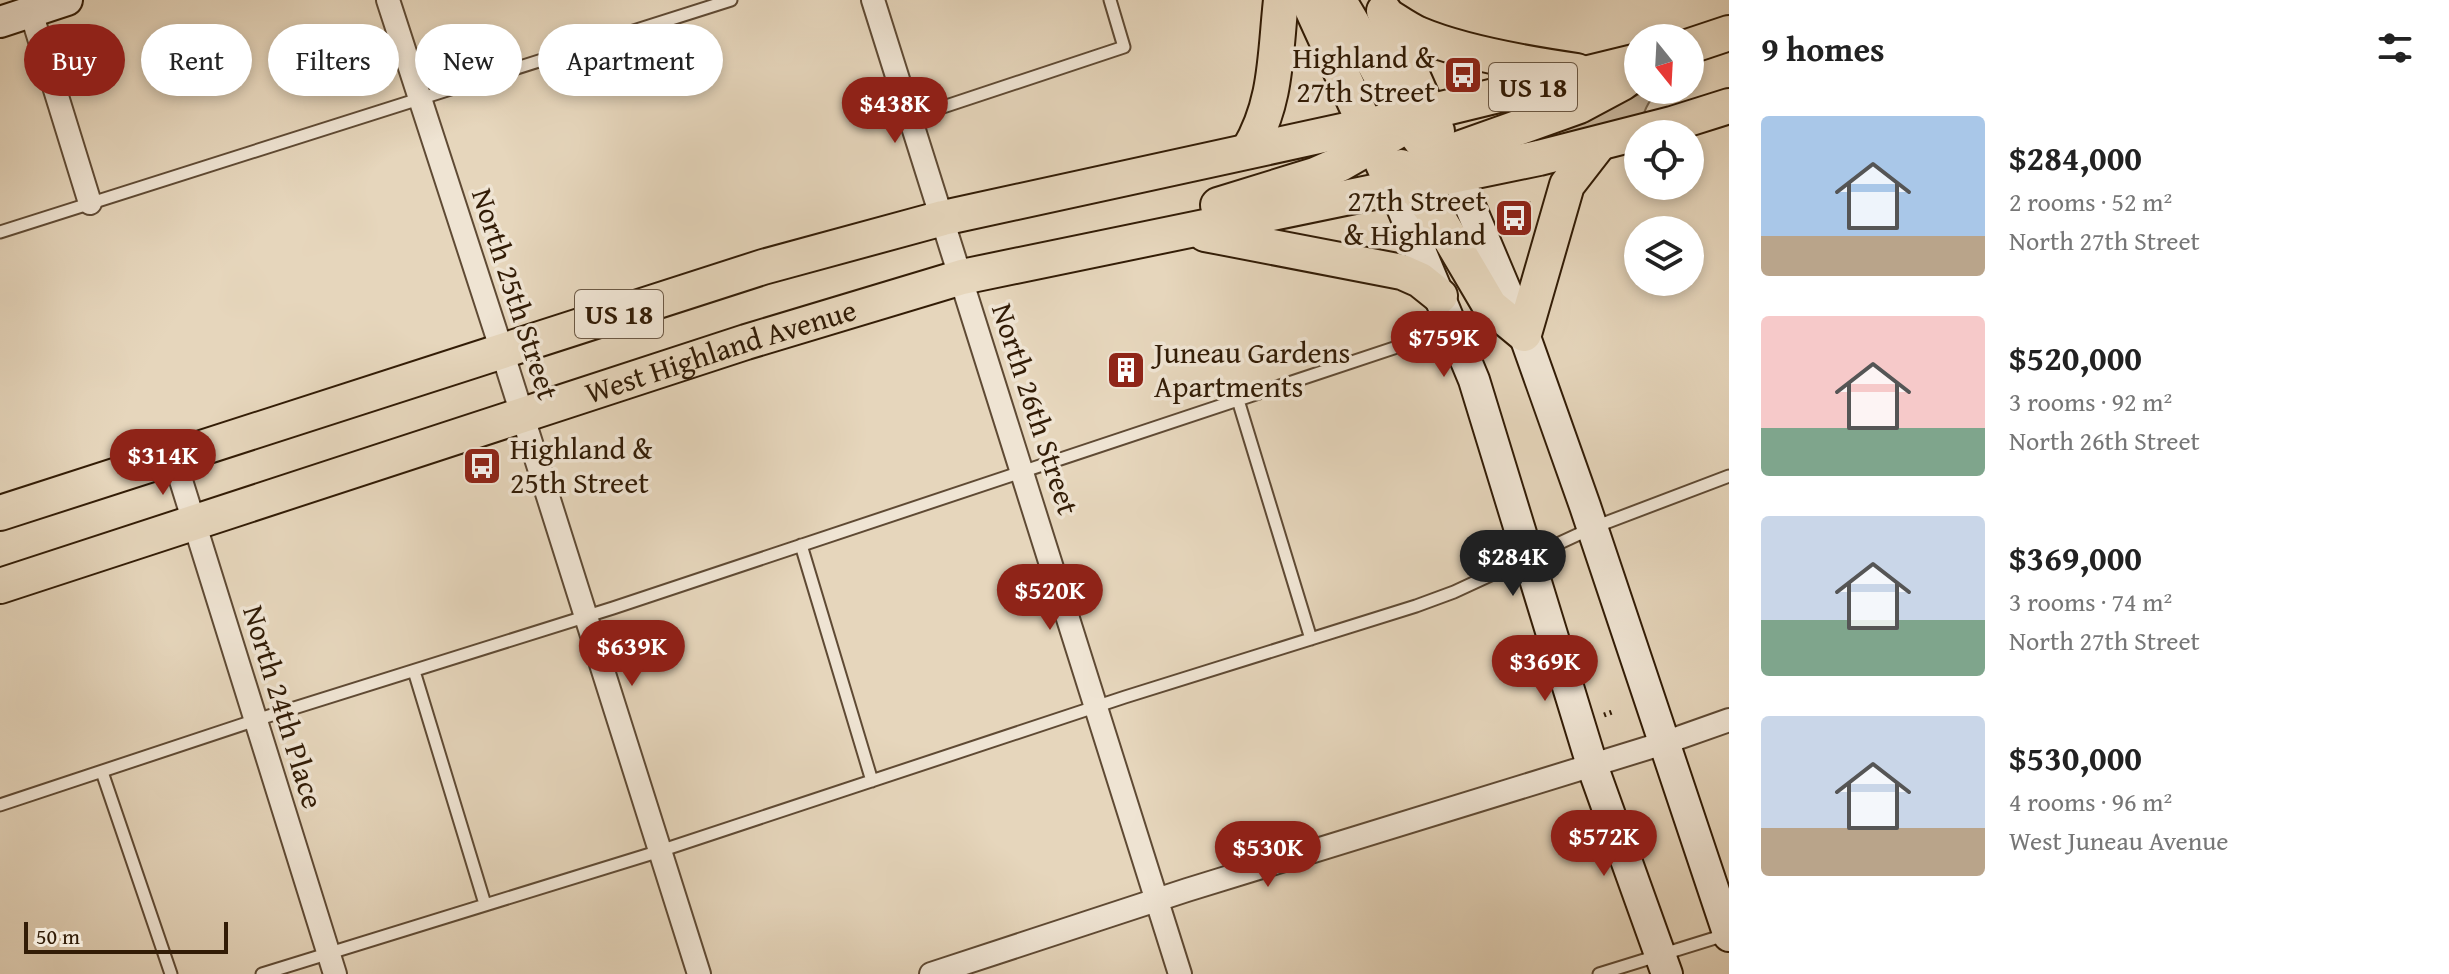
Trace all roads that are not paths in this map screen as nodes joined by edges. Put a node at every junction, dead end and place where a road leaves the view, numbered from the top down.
1 (67, 0) edge
2 (388, 0) edge
3 (731, 0) edge
4 (873, 0) edge
5 (1110, 0) edge
6 (1281, 0) edge
7 (1308, 0) edge
8 (1338, 0) edge
9 (1382, 8) edge
10 (31, 12) junction
11 (0, 22) edge
12 (1729, 33) edge
13 (1704, 41) edge
14 (1624, 64) edge
15 (1589, 73) junction
16 (1624, 82) edge
17 (421, 97) junction
18 (1729, 106) edge
19 (910, 118) junction
20 (1395, 127) junction
21 (1598, 145) junction
22 (1248, 151) junction
23 (1426, 173) junction
24 (90, 203) junction
25 (943, 218) junction
26 (1183, 231) junction
27 (0, 232) edge
28 (962, 277) junction
29 (1440, 296) junction
30 (1453, 328) junction
31 (1524, 334) junction
32 (502, 351) junction
33 (1238, 400) junction
34 (522, 415) junction
35 (174, 458) junction
36 (1023, 471) junction
37 (1729, 476) edge
38 (0, 513) edge
39 (195, 522) junction
40 (1592, 528) junction
41 (801, 545) junction
42 (1529, 556) junction
43 (0, 586) edge
44 (586, 617) junction
45 (1311, 639) junction
46 (414, 671) junction
47 (1097, 707) junction
48 (256, 720) junction
49 (1729, 720) edge
50 (1664, 743) junction
51 (1592, 765) junction
52 (102, 772) junction
53 (872, 781) junction
54 (0, 805) edge
55 (660, 851) junction
56 (1158, 899) junction
57 (485, 904) junction
58 (1729, 935) edge
59 (328, 952) junction
60 (1664, 964) edge
61 (171, 974) edge
62 (262, 974) edge
63 (335, 974) edge
64 (699, 974) edge
65 (931, 974) edge
66 (1180, 974) edge
67 (1599, 974) edge

1 - 10 main road
2 - 17 street, North 25th Street
3 - 17 lane
4 - 19 street, North 26th Street
5 - 19 lane
6 - 22 main road
7 - 20 main road
8 - 20 main road
9 - 15 main road
9 - 20 main road
10 - 11 main road
10 - 24 street
12 - 13 main road
14 - 15 main road, US 18
15 - 20 main road, US 18
16 - 23 main road
17 - 24 lane
17 - 32 street, North 25th Street
18 - 21 main road, US 18
19 - 25 street, North 26th Street
20 - 22 main road, US 18
20 - 23 main road
20 - 23 main road
20 - 26 main road
21 - 23 main road, US 18
21 - 31 main road
22 - 25 main road, West Highland Avenue / US 18
23 - 26 main road, West Highland Avenue / US 18
23 - 29 main road
23 - 31 main road
23 - 31 main road
24 - 27 lane
25 - 28 street, North 26th Street
25 - 32 main road, West Highland Avenue / US 18
26 - 28 main road, West Highland Avenue / US 18
26 - 29 main road
28 - 34 main road, West Highland Avenue / US 18
28 - 36 street, North 26th Street
29 - 30 main road
30 - 33 lane
30 - 42 main road
31 - 40 main road
32 - 34 street, North 25th Street
32 - 35 main road, West Highland Avenue / US 18
33 - 36 lane
33 - 45 lane
34 - 39 main road, West Highland Avenue / US 18
34 - 44 street, North 25th Street
35 - 38 main road, West Highland Avenue / US 18
35 - 39 street, North 24th Place
36 - 41 lane
36 - 47 street, North 26th Street
37 - 40 lane
39 - 43 main road, West Highland Avenue / US 18
39 - 48 street, North 24th Place
40 - 42 lane
40 - 50 main road
41 - 44 lane
41 - 53 lane
42 - 45 lane
42 - 51 main road
44 - 46 lane
44 - 55 street, North 25th Street
45 - 47 lane
46 - 48 lane
46 - 57 lane
47 - 53 lane
47 - 56 street, North 26th Street
48 - 52 lane
48 - 59 street, North 24th Place
49 - 50 street
50 - 51 street
50 - 58 main road
51 - 56 street
51 - 60 main road
52 - 54 lane
52 - 61 lane
53 - 55 lane
55 - 57 lane
55 - 64 street, North 25th Street
56 - 65 street
56 - 66 street, North 26th Street
57 - 59 lane
58 - 60 lane
59 - 62 lane
59 - 63 street, North 24th Place
60 - 67 lane

